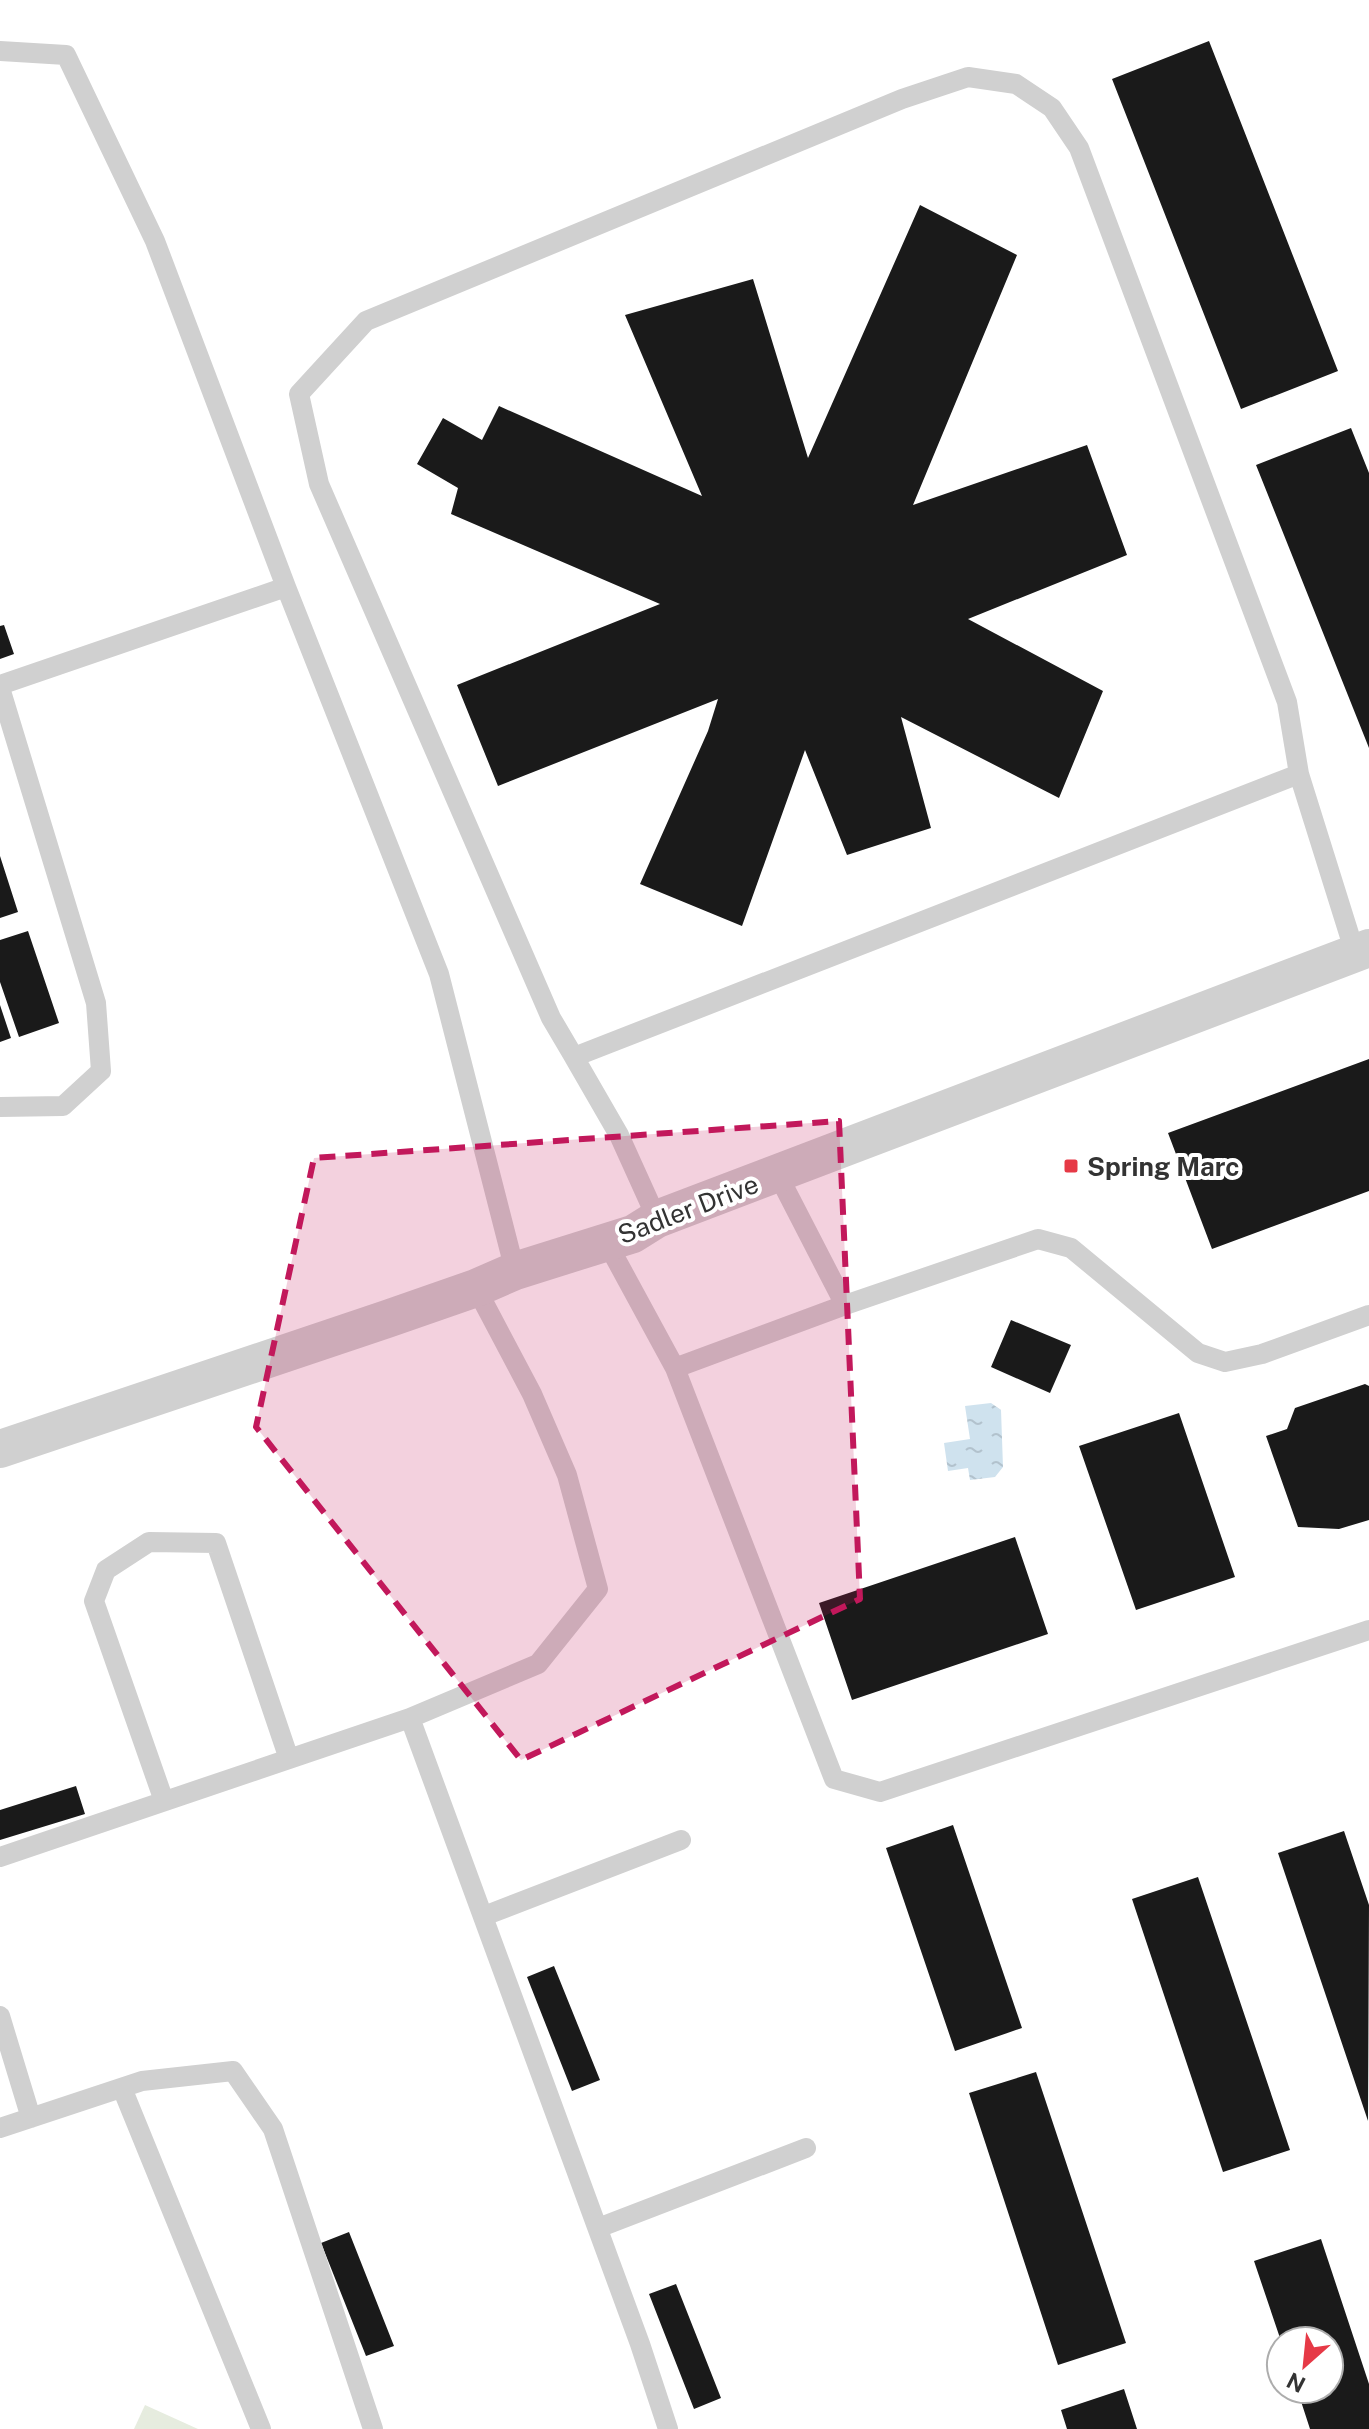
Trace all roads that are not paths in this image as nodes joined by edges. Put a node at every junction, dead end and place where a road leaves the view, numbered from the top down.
1 (0, 51) edge
2 (286, 587) junction
3 (0, 686) edge
4 (1299, 774) junction
5 (1362, 951) edge
6 (574, 1057) junction
7 (0, 1107) edge
8 (778, 1175) junction
9 (657, 1219) junction
10 (606, 1241) junction
11 (515, 1271) junction
12 (476, 1288) junction
13 (845, 1305) junction
14 (1369, 1315) edge
15 (675, 1368) junction
16 (0, 1449) edge
17 (1369, 1630) edge
18 (410, 1718) junction
19 (289, 1759) junction
20 (164, 1801) junction
21 (681, 1840) dead end
22 (0, 1857) edge
23 (484, 1916) junction
24 (0, 2016) edge
25 (122, 2088) junction
26 (31, 2118) junction
27 (0, 2128) edge
28 (806, 2148) dead end
29 (598, 2228) junction
30 (261, 2429) edge
31 (373, 2429) edge
32 (668, 2429) edge

1 - 2 lane
2 - 3 lane
2 - 11 lane
3 - 7 lane
4 - 5 lane
4 - 6 lane
4 - 6 lane
5 - 8 street, Sadler Drive
6 - 9 lane
8 - 9 street, Sadler Drive
8 - 13 lane
9 - 10 street, Sadler Drive
10 - 11 street, Sadler Drive
10 - 15 lane
11 - 12 street, Sadler Drive
12 - 16 street, Sadler Drive
12 - 18 lane
13 - 14 lane
13 - 15 lane
15 - 17 lane
18 - 19 lane
18 - 23 lane
19 - 20 lane
19 - 20 lane
20 - 22 lane
21 - 23 lane
23 - 29 lane
24 - 26 lane
25 - 26 lane
25 - 30 lane
25 - 31 lane
26 - 27 lane
28 - 29 lane
29 - 32 lane

